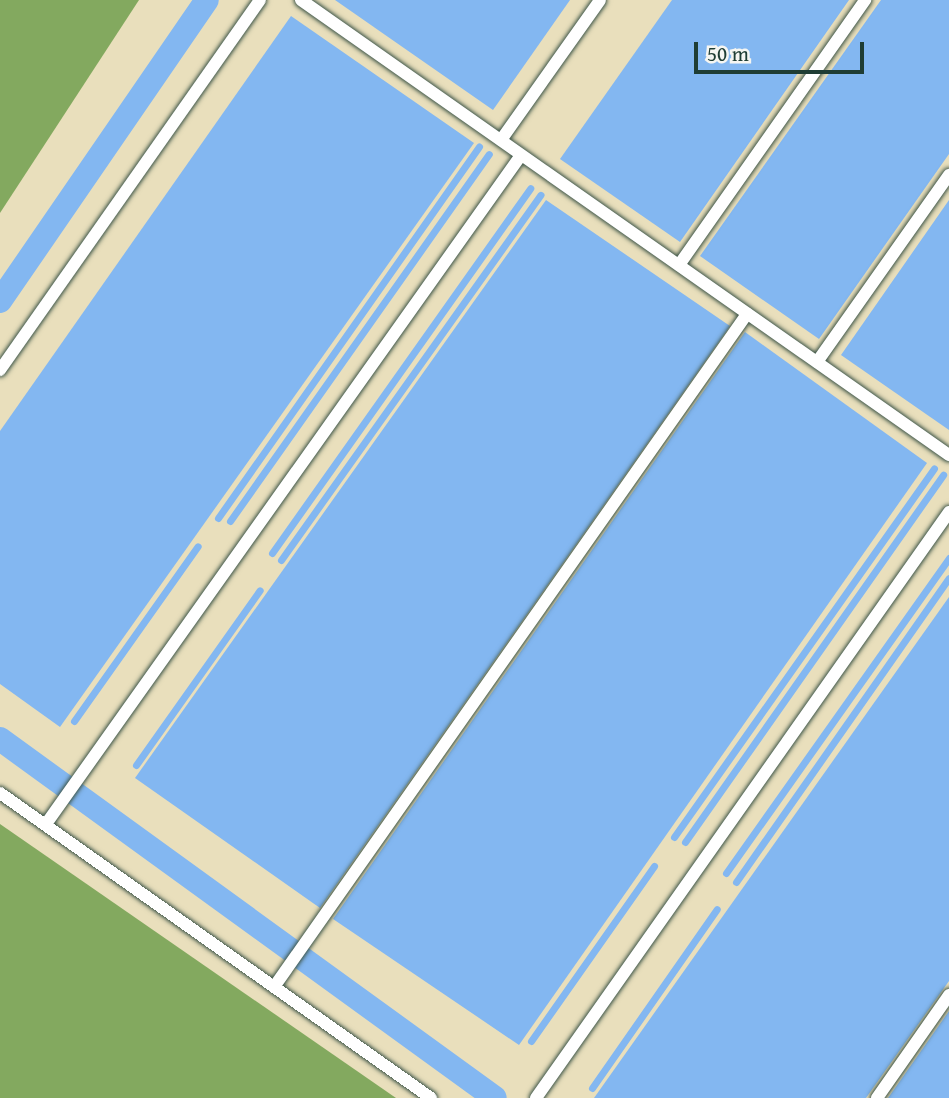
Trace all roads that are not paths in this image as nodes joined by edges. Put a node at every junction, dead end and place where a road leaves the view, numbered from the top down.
1 (260, 0) edge
2 (301, 0) edge
3 (600, 0) edge
4 (865, 0) edge
5 (500, 140) junction
6 (522, 155) junction
7 (949, 175) edge
8 (678, 265) junction
9 (747, 313) junction
10 (817, 362) junction
11 (0, 370) edge
12 (949, 455) edge
13 (949, 512) edge
14 (0, 793) edge
15 (46, 824) junction
16 (274, 987) junction
17 (949, 995) edge
18 (431, 1098) edge
19 (536, 1098) edge
20 (877, 1098) edge

1 - 11 lane
2 - 5 lane
3 - 5 lane
4 - 8 lane
5 - 6 lane
6 - 8 lane
6 - 15 lane
7 - 10 lane
8 - 9 lane
9 - 10 lane
9 - 16 lane
10 - 12 lane
13 - 19 lane
14 - 15 lane
15 - 16 lane
16 - 18 lane
17 - 20 lane

